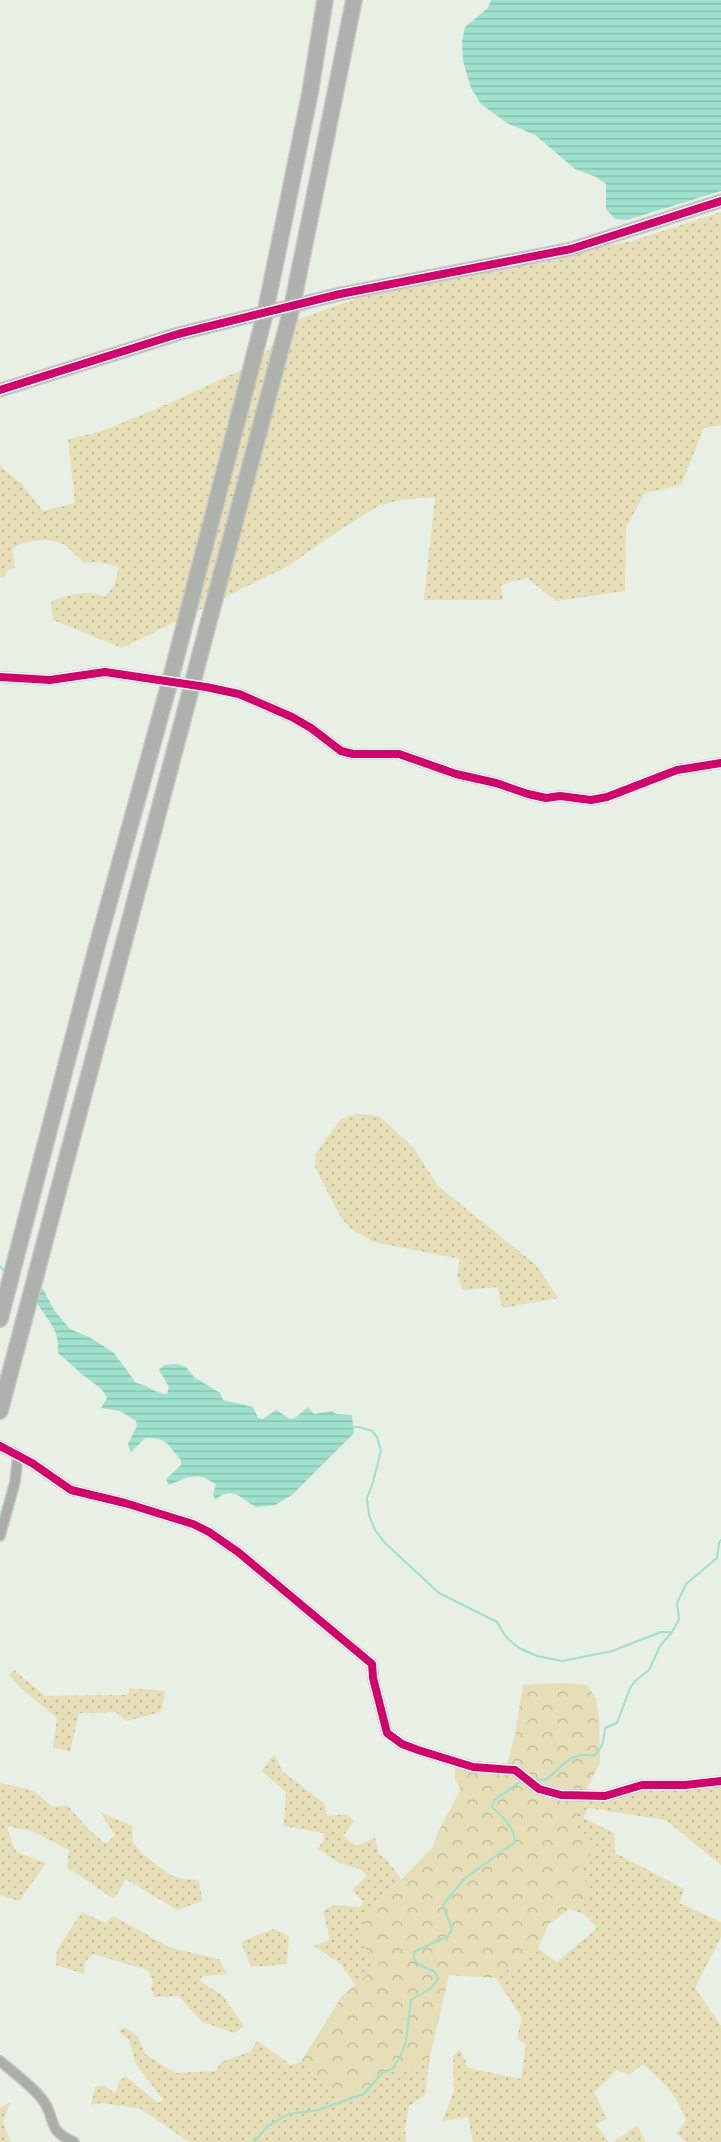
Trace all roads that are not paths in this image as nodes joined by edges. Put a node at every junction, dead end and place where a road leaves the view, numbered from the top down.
1 (325, 0) edge
2 (354, 0) edge
3 (721, 201) edge
4 (292, 307) junction
5 (265, 314) junction
6 (0, 390) edge
7 (0, 677) edge
8 (170, 681) junction
9 (190, 685) junction
10 (721, 763) edge
11 (0, 1319) edge
12 (0, 1411) edge
13 (0, 1446) edge
14 (18, 1456) junction
15 (0, 1536) edge
16 (721, 1781) edge
17 (0, 2061) edge
18 (74, 2142) edge

1 - 5 highway
2 - 4 highway
3 - 4 street
4 - 5 street
4 - 9 highway
5 - 6 street
5 - 8 highway
7 - 8 street
8 - 9 street
8 - 11 highway
9 - 10 street
9 - 12 highway
13 - 14 street
14 - 15 street
14 - 16 street
17 - 18 street

